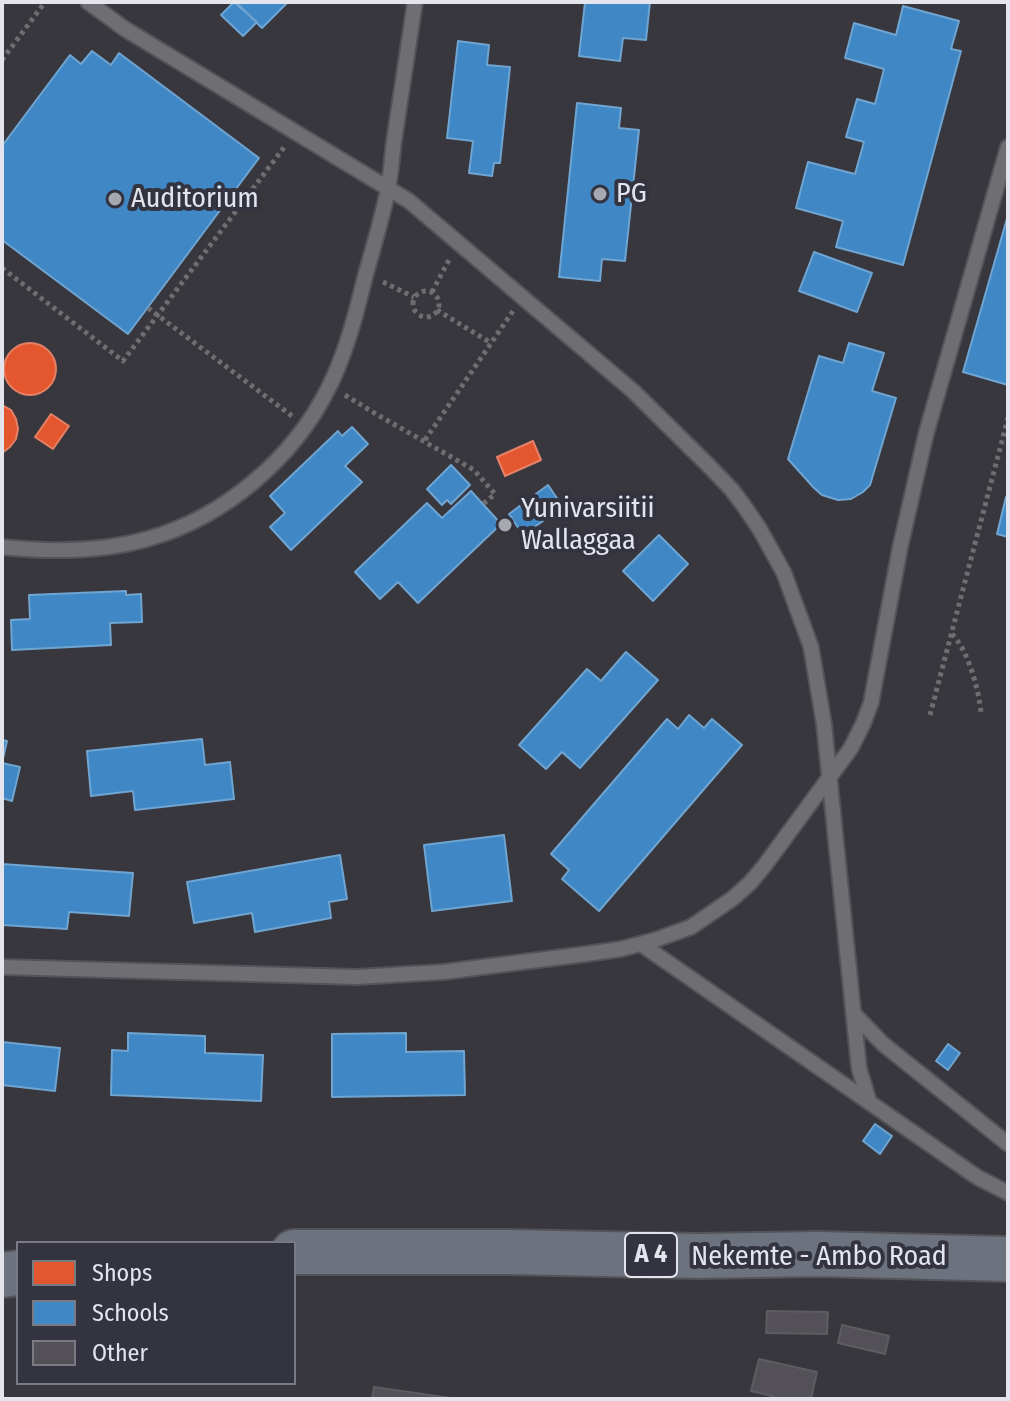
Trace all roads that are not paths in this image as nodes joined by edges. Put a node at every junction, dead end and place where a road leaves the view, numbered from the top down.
1 (88, 2) edge
2 (415, 2) edge
3 (1008, 147) edge
4 (388, 189) junction
5 (2, 547) edge
6 (830, 777) junction
7 (641, 944) junction
8 (2, 967) edge
9 (855, 1015) junction
10 (869, 1101) junction
11 (1008, 1144) edge
12 (1008, 1193) edge
13 (296, 1252) edge
14 (1008, 1259) edge

1 - 4 lane
2 - 4 lane
3 - 6 lane
4 - 5 lane
4 - 6 lane
6 - 7 lane
6 - 9 lane
7 - 8 lane
7 - 10 lane
9 - 10 lane
9 - 11 lane
10 - 12 lane
13 - 14 highway, Nekemte - Ambo Road / A 4

